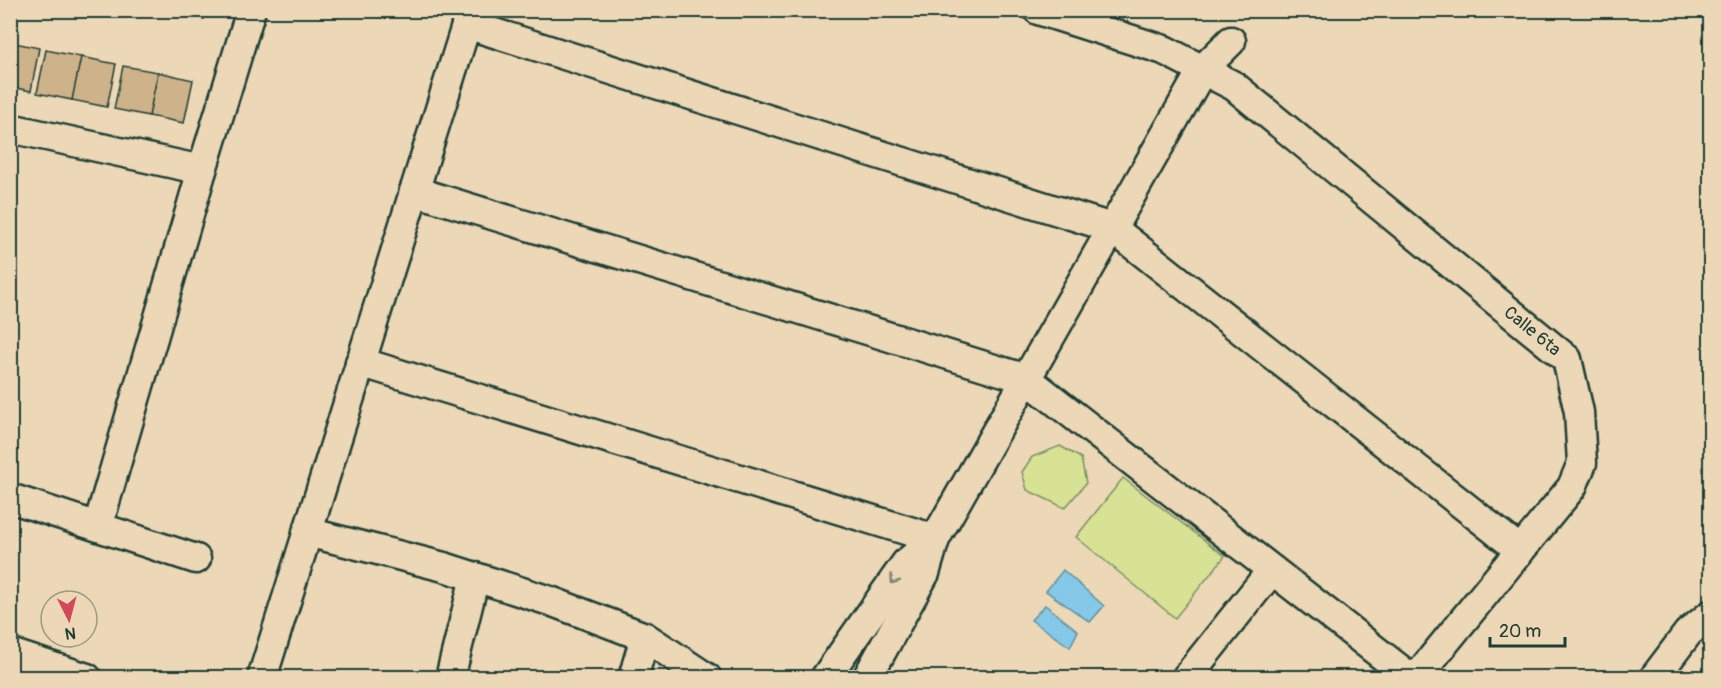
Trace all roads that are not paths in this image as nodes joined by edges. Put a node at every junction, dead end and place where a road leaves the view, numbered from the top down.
1 (251, 10) edge
2 (1038, 10) edge
3 (469, 17) edge
4 (1231, 41) dead end
5 (1203, 69) junction
6 (10, 128) edge
7 (202, 170) junction
8 (414, 191) junction
9 (1112, 228) junction
10 (360, 362) junction
11 (1027, 379) junction
12 (10, 498) edge
13 (98, 526) junction
14 (307, 532) junction
15 (935, 539) junction
16 (1520, 550) junction
17 (196, 559) dead end
18 (1272, 570) junction
19 (476, 577) junction
20 (1710, 615) edge
21 (645, 637) junction
22 (10, 653) edge
23 (87, 678) edge
24 (262, 678) edge
25 (450, 678) edge
26 (633, 678) edge
27 (707, 678) edge
28 (825, 678) edge
29 (867, 678) edge
30 (1186, 678) edge
31 (1412, 678) edge
32 (1416, 678) edge
33 (1654, 678) edge

1 - 7 street
2 - 5 street, Calle 6ta
3 - 8 street
3 - 9 street
4 - 5 street
5 - 9 street
5 - 16 street, Calle 6ta
6 - 7 street
7 - 13 street
8 - 10 street
8 - 11 street
9 - 11 street
9 - 16 street
10 - 14 street
10 - 15 street
11 - 15 street
11 - 18 street
12 - 13 street
13 - 17 street
14 - 19 street
14 - 24 street
15 -> 28 street
15 - 29 street
16 - 32 street, Calle 6ta
18 - 30 street
18 - 31 street
19 - 21 street
19 - 25 street
20 - 33 street
21 - 26 street
21 - 27 street
22 - 23 street

